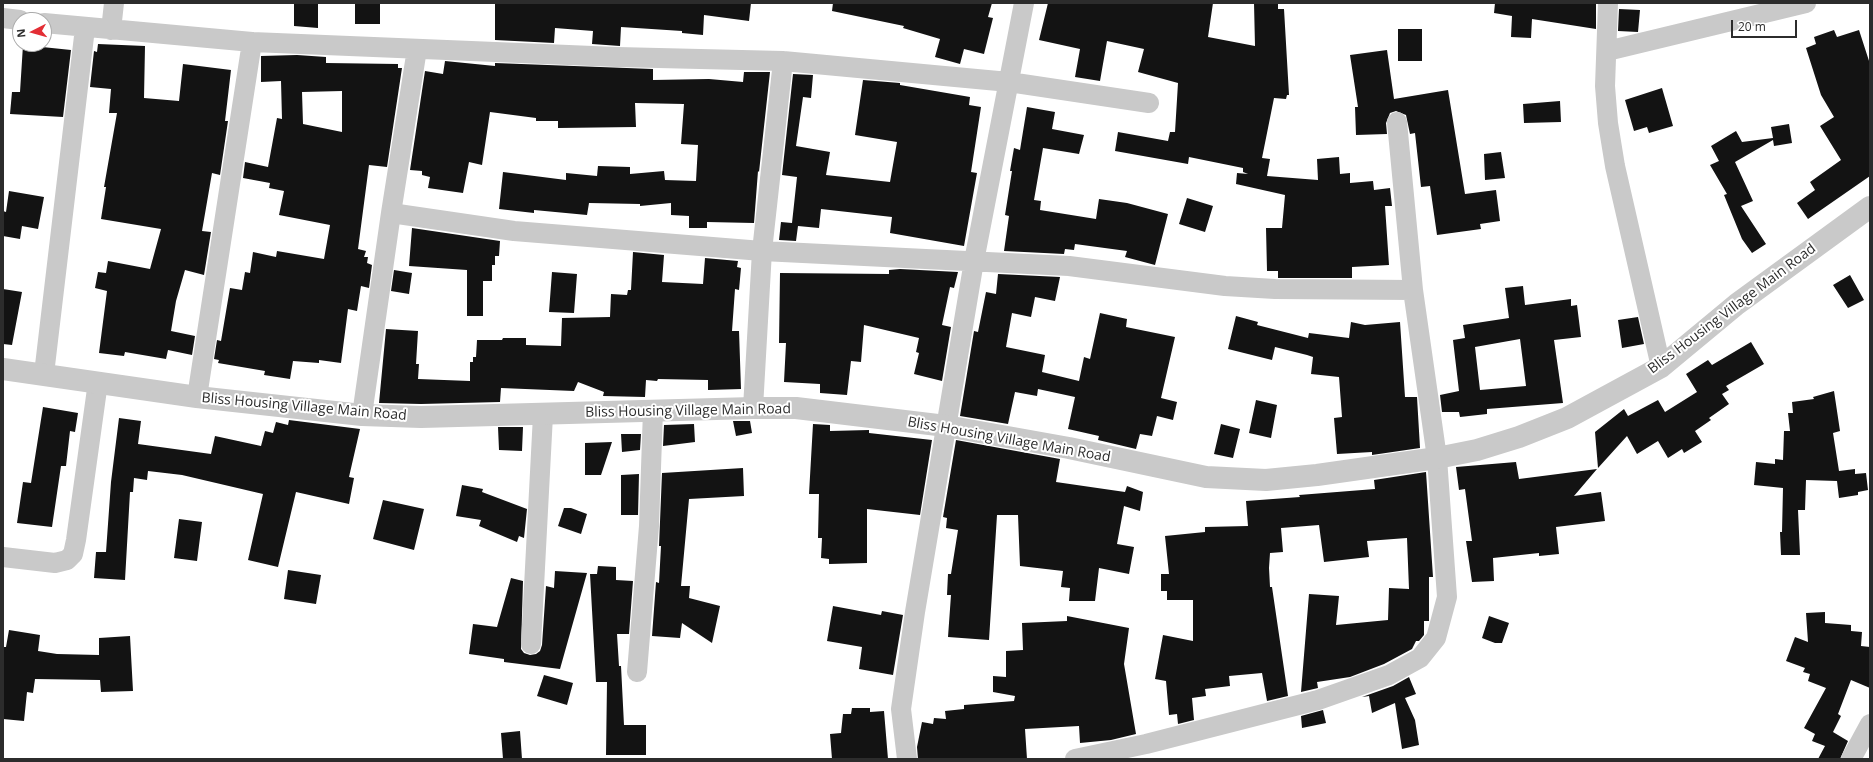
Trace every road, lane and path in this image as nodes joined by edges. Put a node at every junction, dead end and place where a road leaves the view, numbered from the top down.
1 (114, 3) edge
2 (1024, 3) edge
3 (1608, 3) edge
4 (1806, 3) edge
5 (52, 24) edge
6 (85, 28) junction
7 (111, 30) junction
8 (252, 42) junction
9 (417, 49) junction
10 (1606, 51) junction
11 (782, 61) junction
12 (1008, 82) junction
13 (1149, 103) dead end
14 (1397, 122) dead end
15 (1870, 207) edge
16 (391, 213) junction
17 (762, 251) junction
18 (974, 261) junction
19 (1413, 290) junction
20 (1661, 367) junction
21 (3, 369) edge
22 (44, 374) junction
23 (98, 382) junction
24 (197, 397) junction
25 (753, 408) junction
26 (653, 410) junction
27 (362, 415) junction
28 (543, 415) junction
29 (946, 426) junction
30 (1437, 458) junction
31 (3, 557) edge
32 (531, 644) dead end
33 (637, 672) dead end
34 (1870, 724) edge
35 (1148, 752) edge
36 (907, 759) edge
37 (1075, 759) edge
38 (1851, 759) edge

1 - 7 street
2 - 12 street
3 - 10 street
4 - 10 street
5 - 6 street
6 - 7 street
6 - 22 street
7 - 8 street
8 - 9 street
8 - 24 street
9 - 11 street
9 - 16 street
10 - 20 street
11 - 12 street
11 - 17 street
12 - 13 street
12 - 18 street
14 - 19 street
15 - 20 street, Bliss Housing Village Main Road
16 - 17 street
16 - 27 street
17 - 18 street
17 - 25 street
18 - 19 street
18 - 29 street
19 - 30 street
20 - 30 street, Bliss Housing Village Main Road
21 - 22 street, Bliss Housing Village Main Road
22 - 23 street, Bliss Housing Village Main Road
23 - 24 street, Bliss Housing Village Main Road
23 - 31 street
24 - 27 street, Bliss Housing Village Main Road
25 - 26 street, Bliss Housing Village Main Road
25 - 29 street, Bliss Housing Village Main Road
26 - 28 street, Bliss Housing Village Main Road
26 - 33 street
27 - 28 street, Bliss Housing Village Main Road
28 - 32 street
29 - 30 street, Bliss Housing Village Main Road
29 - 36 street
30 - 35 street
34 - 38 street
35 - 37 street

